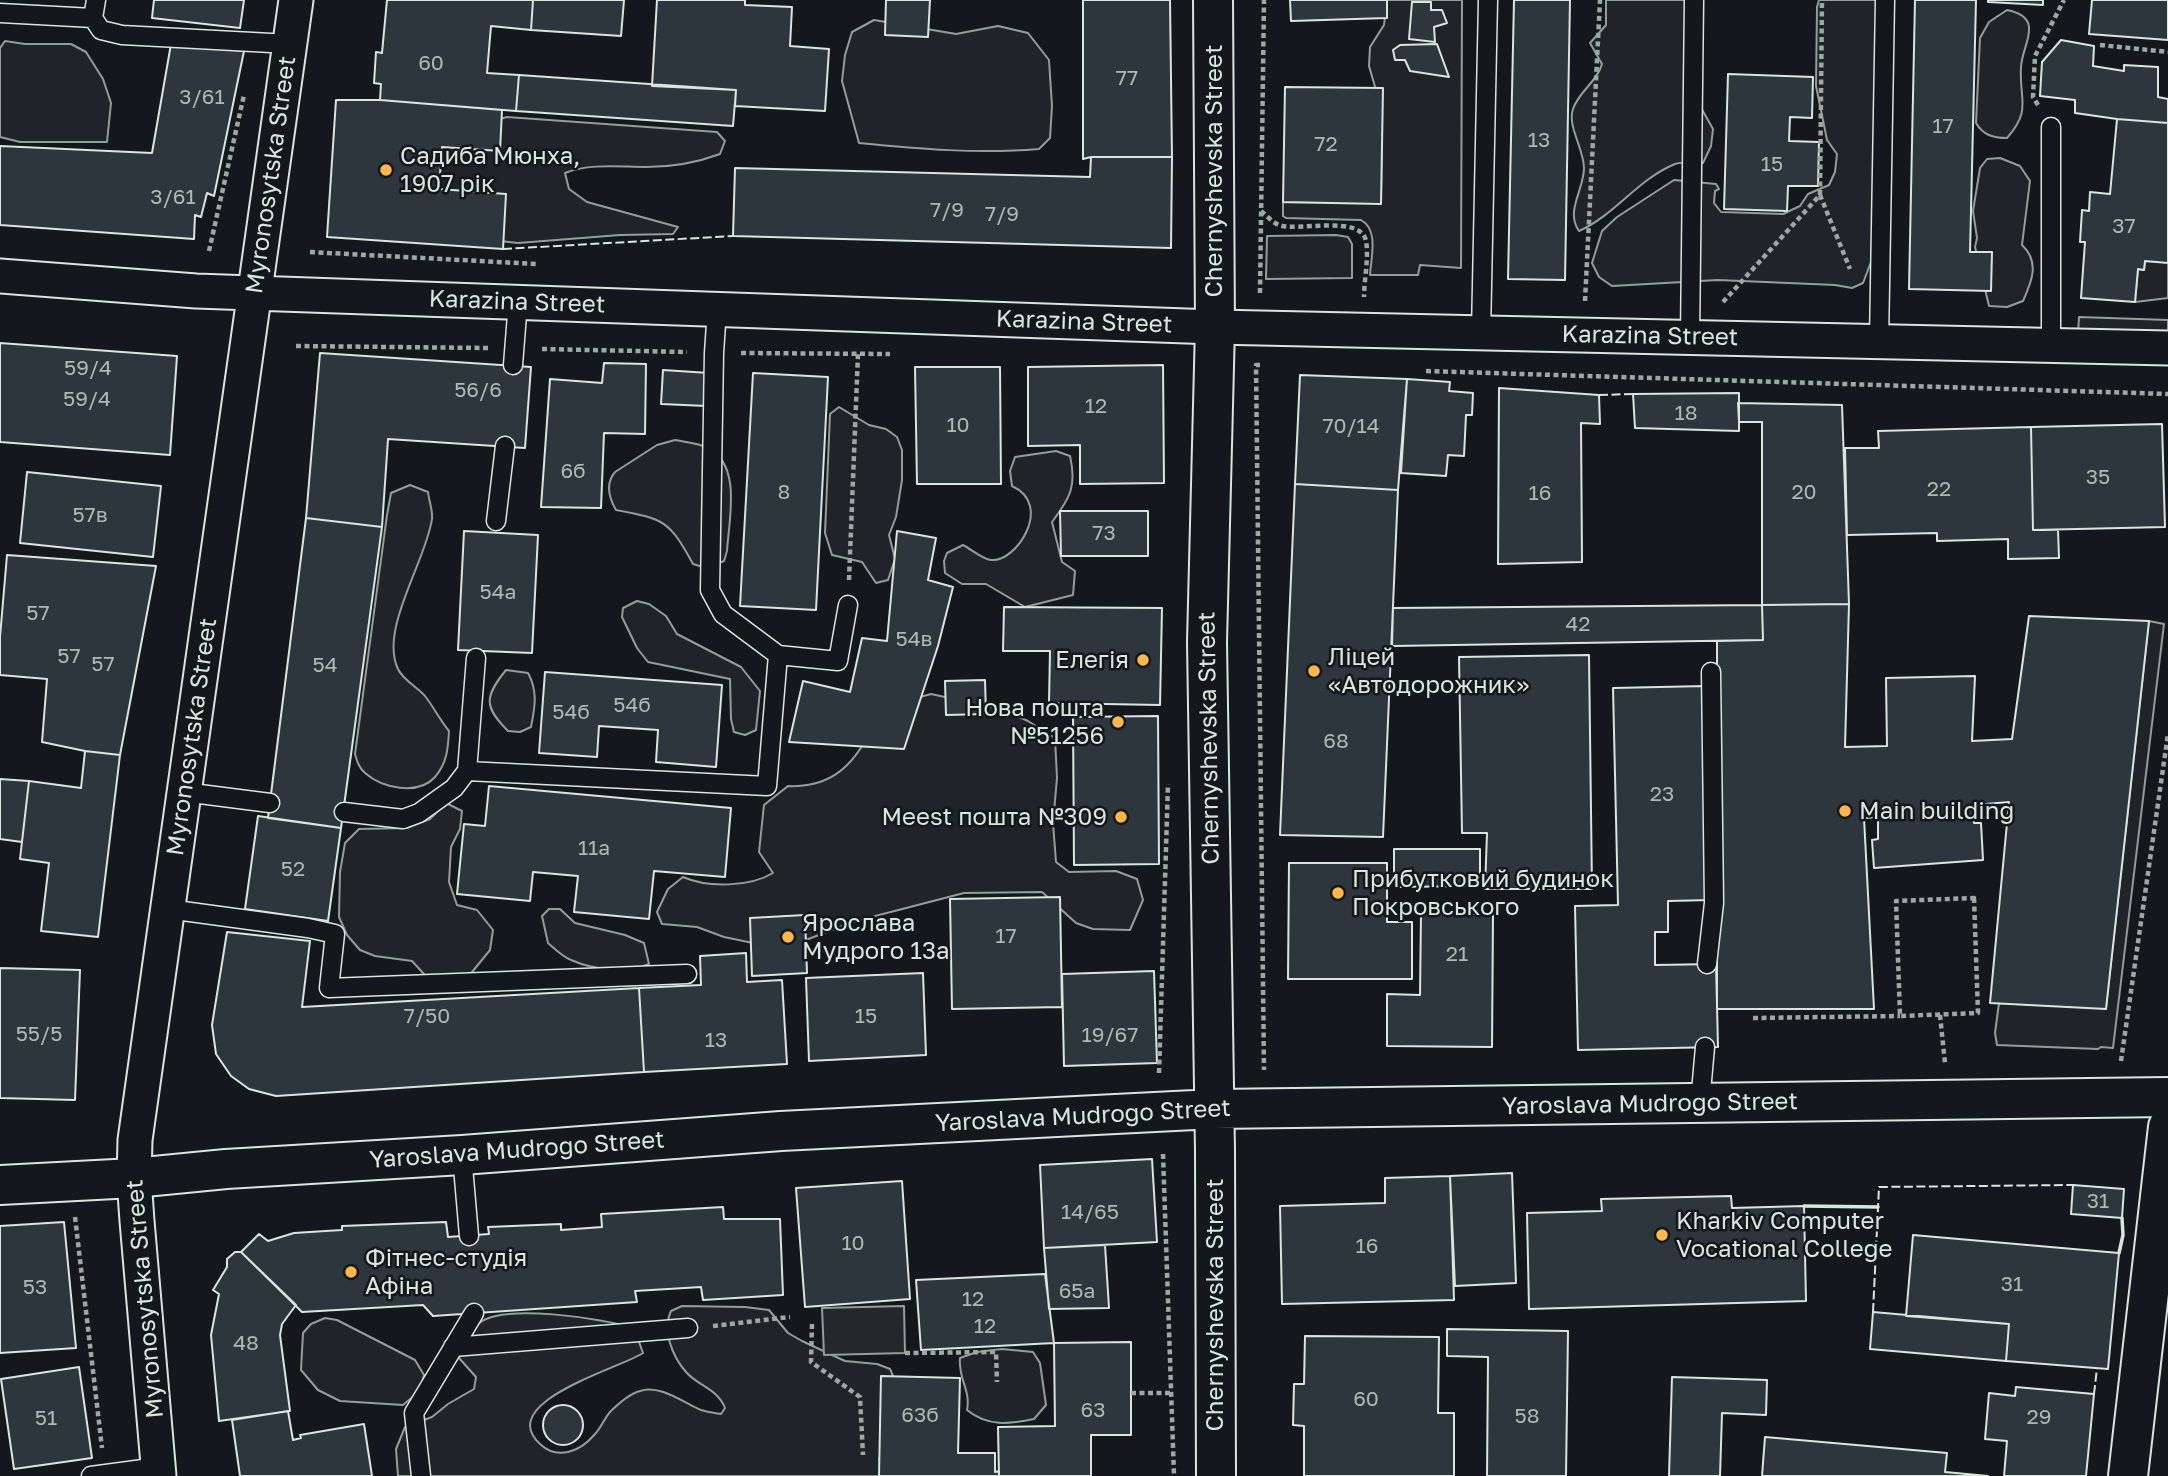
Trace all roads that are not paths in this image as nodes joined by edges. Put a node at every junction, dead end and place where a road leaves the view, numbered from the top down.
1 (296, 0) edge
2 (1213, 0) edge
3 (1488, 0) edge
4 (1694, 0) edge
5 (1885, 0) edge
6 (95, 9) edge
7 (0, 13) edge
8 (290, 44) junction
9 (2052, 127) road end
10 (0, 276) edge
11 (253, 293) junction
12 (518, 302) junction
13 (717, 309) junction
14 (1215, 327) junction
15 (1481, 333) junction
16 (1690, 337) junction
17 (1879, 341) junction
18 (2051, 345) junction
19 (2168, 348) edge
20 (513, 365) dead end
21 (505, 446) dead end
22 (496, 521) dead end
23 (848, 605) road end
24 (778, 655) junction
25 (476, 658) dead end
26 (1711, 672) dead end
27 (467, 771) junction
28 (184, 792) junction
29 (270, 803) dead end
30 (344, 812) dead end
31 (168, 909) junction
32 (1707, 964) dead end
33 (687, 974) dead end
34 (1705, 1047) dead end
35 (2168, 1097) edge
36 (1700, 1103) junction
37 (1214, 1109) junction
38 (2168, 1127) edge
39 (462, 1155) junction
40 (134, 1178) junction
41 (0, 1185) edge
42 (469, 1236) dead end
43 (474, 1313) dead end
44 (688, 1328) road end
45 (453, 1347) junction
46 (159, 1472) edge
47 (98, 1475) edge
48 (421, 1476) edge
49 (1216, 1476) edge
50 (2128, 1476) edge

1 - 8 street, Myronosytska Street
2 - 14 street, Chernyshevska Street
3 - 15 lane
4 - 16 lane
5 - 17 lane
6 - 7 lane
6 - 8 lane
8 - 11 street, Myronosytska Street
9 - 18 lane
10 - 11 street, Karazina Street
11 - 12 street, Karazina Street
11 - 28 street, Myronosytska Street
12 - 13 street, Karazina Street
12 - 20 lane
13 - 14 street, Karazina Street
13 - 24 lane
14 - 15 street, Karazina Street
14 - 37 street, Chernyshevska Street
15 - 16 street, Karazina Street
16 - 17 street, Karazina Street
17 - 18 street, Karazina Street
18 - 19 street, Karazina Street
21 - 22 lane
23 - 24 lane
24 - 27 lane
25 - 27 lane
26 - 32 lane
27 - 30 lane
28 - 29 lane
28 - 31 street, Myronosytska Street
31 - 33 lane
31 - 40 street, Myronosytska Street
34 - 36 lane
35 - 36 street, Yaroslava Mudrogo Street
36 - 37 street, Yaroslava Mudrogo Street
37 - 39 street, Yaroslava Mudrogo Street
37 - 49 street, Chernyshevska Street
38 - 50 street
39 - 40 street, Yaroslava Mudrogo Street
39 - 42 lane
40 - 41 street, Yaroslava Mudrogo Street
40 - 46 street, Myronosytska Street
43 - 45 lane
44 - 45 lane
45 - 48 lane
46 - 47 lane

